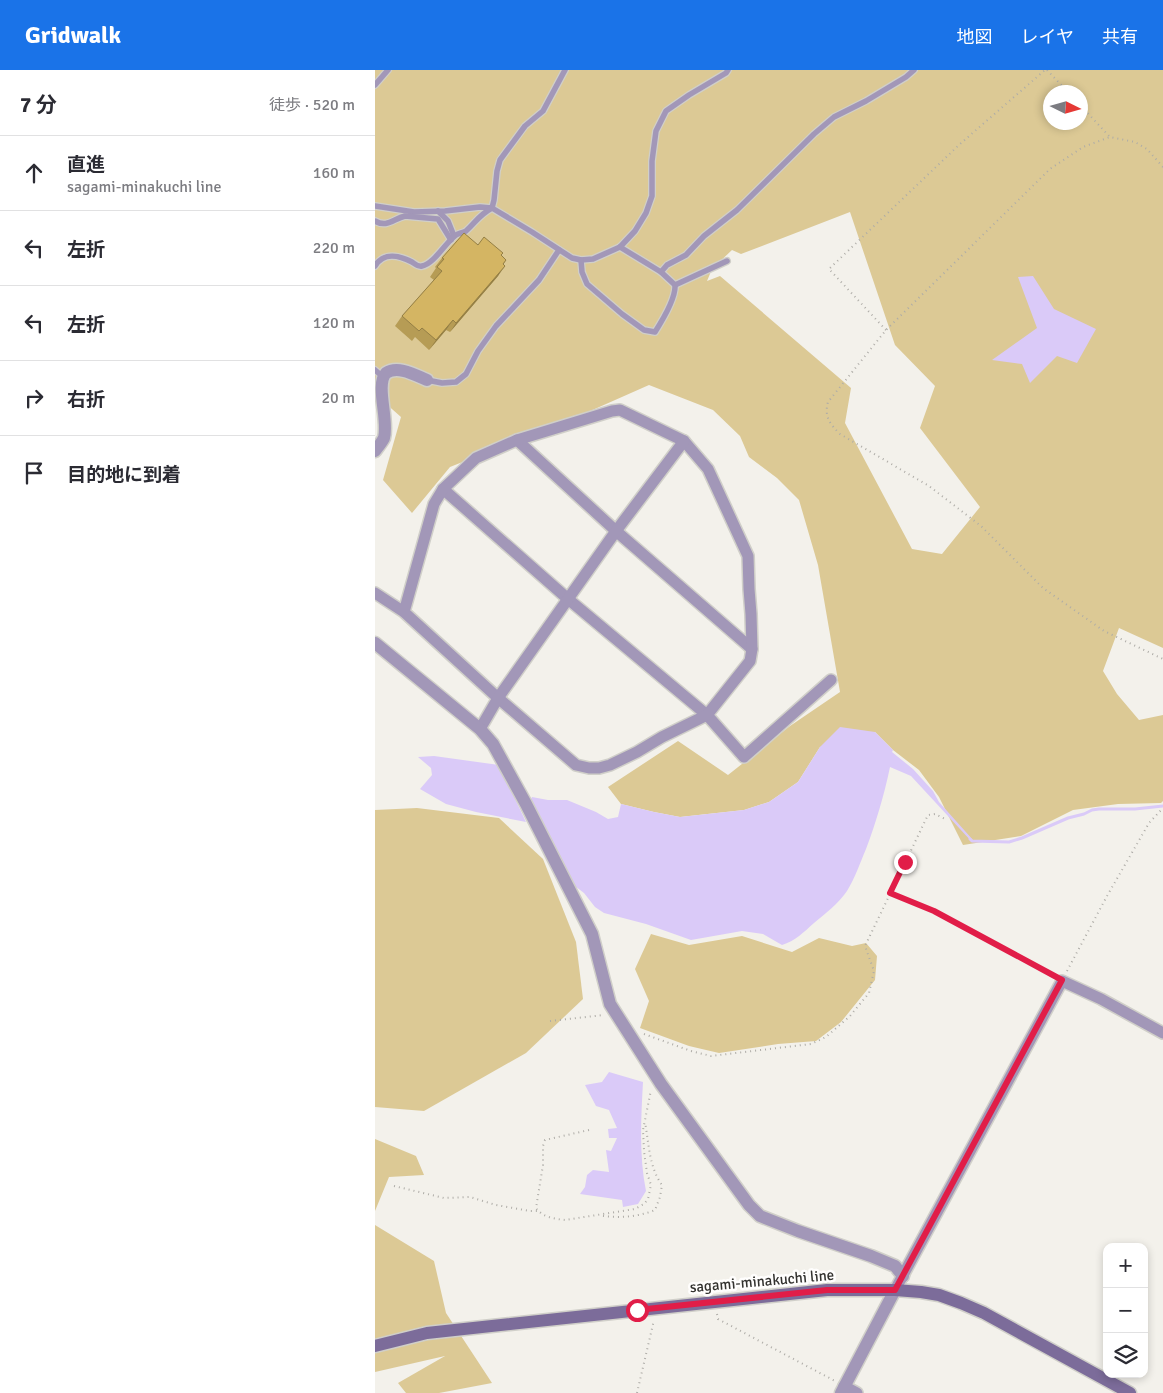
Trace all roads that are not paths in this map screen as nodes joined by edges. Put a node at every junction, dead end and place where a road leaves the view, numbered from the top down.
1 (388, 70) edge
2 (565, 70) edge
3 (728, 70) edge
4 (915, 70) edge
5 (375, 85) edge
6 (375, 206) edge
7 (492, 208) junction
8 (438, 211) junction
9 (375, 221) edge
10 (453, 238) junction
11 (620, 247) junction
12 (559, 250) junction
13 (581, 260) junction
14 (727, 261) dead end
15 (375, 266) edge
16 (661, 272) junction
17 (675, 285) junction
18 (378, 373) edge
19 (427, 380) joint
20 (517, 440) junction
21 (685, 441) junction
22 (375, 451) edge
23 (443, 489) junction
24 (616, 531) junction
25 (375, 593) edge
26 (568, 599) junction
27 (404, 612) junction
28 (375, 643) edge
29 (751, 649) junction
30 (831, 680) dead end
31 (498, 698) junction
32 (707, 716) junction
33 (480, 729) junction
34 (1163, 1033) edge
35 (903, 1276) junction
36 (895, 1290) junction
37 (375, 1346) edge
38 (842, 1390) edge
39 (857, 1393) edge
40 (1130, 1393) edge

1 - 5 lane
2 - 7 lane
3 - 11 lane
4 - 16 lane
6 - 8 lane
7 - 8 lane
7 - 10 lane
7 - 12 lane
8 - 10 lane
9 - 10 lane
10 - 15 lane
11 - 13 lane
11 - 16 lane
12 - 13 lane
12 - 19 lane
13 - 17 lane
14 - 17 lane
16 - 17 lane
18 - 19 street
18 - 22 street
20 - 21 street
20 - 23 street
20 - 24 street
21 - 24 street
21 - 29 street
23 - 26 street
23 - 27 street
24 - 26 street
24 - 29 street
25 - 27 street
26 - 31 street
26 - 32 street
27 - 31 street
28 - 33 street
29 - 32 street
30 - 32 street
31 - 32 street
31 - 33 street
33 - 35 street
34 - 35 street
35 - 36 street
36 - 37 main road, sagami-minakuchi line
36 - 38 street
36 - 40 main road, sagami-minakuchi line
38 - 39 street

